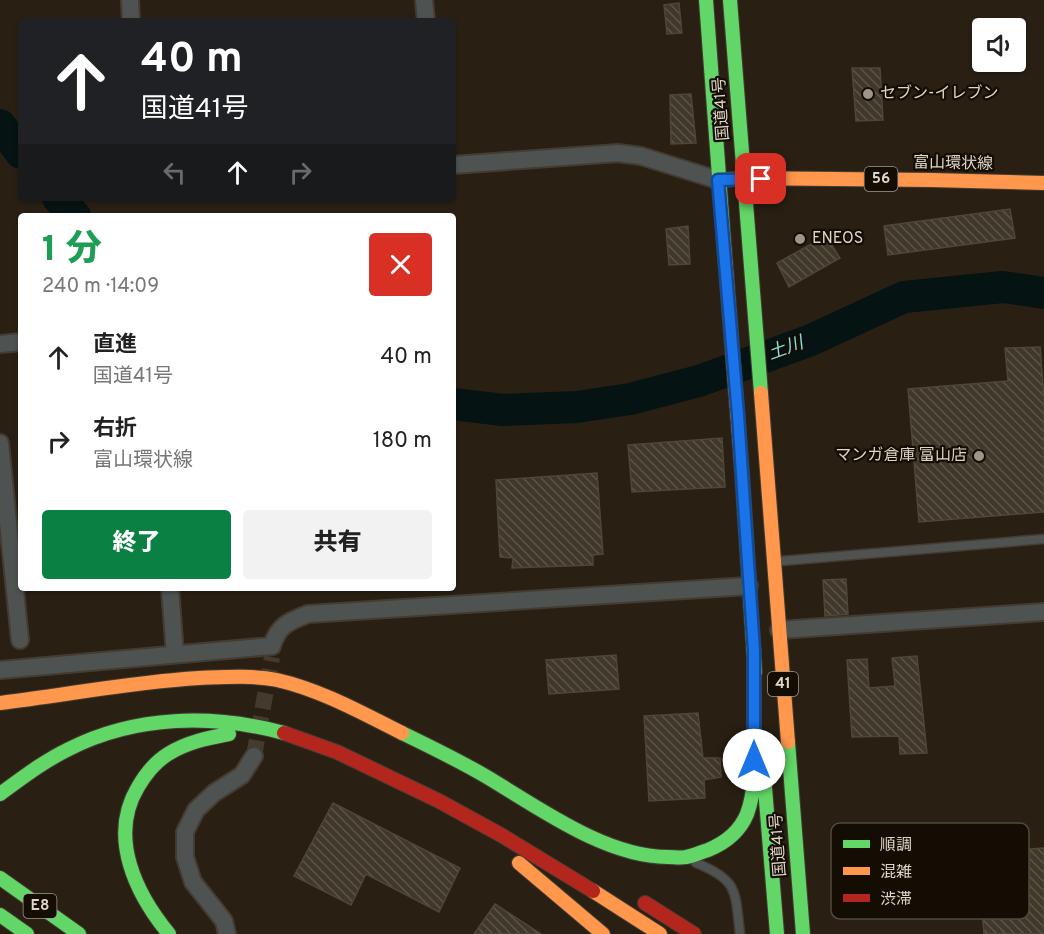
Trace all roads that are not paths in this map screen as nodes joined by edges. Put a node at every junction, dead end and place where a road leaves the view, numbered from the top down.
1 (129, 0) edge
2 (424, 0) edge
3 (706, 0) edge
4 (730, 0) edge
5 (131, 18) edge
6 (426, 18) edge
7 (456, 165) edge
8 (744, 178) junction
9 (718, 180) junction
10 (1044, 183) edge
11 (18, 342) edge
12 (0, 344) edge
13 (0, 444) edge
14 (1044, 539) edge
15 (774, 561) junction
16 (749, 586) junction
17 (170, 591) edge
18 (1044, 612) edge
19 (779, 630) junction
20 (20, 640) dead end
21 (754, 651) junction
22 (175, 654) junction
23 (0, 670) edge
24 (280, 694) dead end
25 (337, 702) junction
26 (0, 703) edge
27 (321, 746) junction
28 (254, 756) tunnel mouth
29 (464, 764) junction
30 (0, 794) edge
31 (446, 805) junction
32 (521, 814) dead end
33 (684, 858) junction
34 (0, 878) edge
35 (635, 897) dead end
36 (0, 915) edge
37 (0, 927) edge
38 (10, 934) edge
39 (27, 934) edge
40 (79, 934) edge
41 (170, 934) edge
42 (227, 934) edge
43 (603, 934) edge
44 (660, 934) edge
45 (694, 934) edge
46 (740, 934) edge
47 (777, 934) edge
48 (803, 934) edge

1 - 5 street
2 - 6 street
3 - 9 main road, 国道41号 / 41
4 - 8 main road, 国道41号 / 41
7 - 9 street
8 - 9 main road, 富山環状線 / 56
8 - 10 main road, 富山環状線 / 56
8 - 15 main road, 国道41号 / 41
9 - 16 main road, 国道41号 / 41
11 - 12 street
13 - 20 street
14 - 15 lane
15 - 19 main road, 国道41号 / 41
16 - 21 main road, 国道41号 / 41
16 - 22 street
17 - 22 street
18 - 19 street
19 - 48 main road, 国道41号 / 41
21 - 33 main road
21 - 47 main road, 国道41号 / 41
22 - 23 street
24 - 25 main road
25 - 26 main road
25 - 29 main road
27 - 30 main road
27 - 31 main road
27 - 41 main road
28 - 42 street
29 - 32 main road
29 - 33 main road
31 - 43 main road
31 - 44 main road
33 - 46 lane
34 - 40 main road, E8
35 - 45 main road
36 - 39 main road, E8
37 - 38 main road

